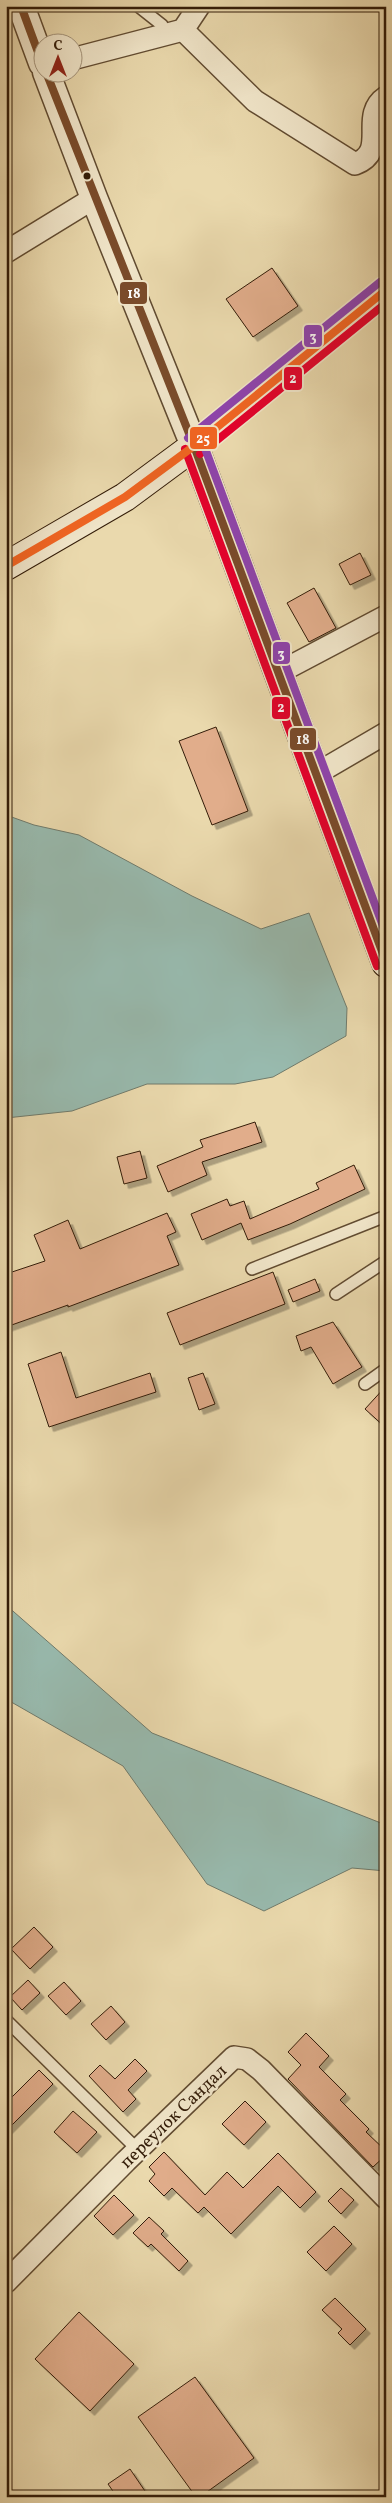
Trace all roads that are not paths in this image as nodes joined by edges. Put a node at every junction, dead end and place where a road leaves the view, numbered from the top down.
1 (22, 6) edge
2 (138, 6) edge
3 (200, 6) edge
4 (175, 33) junction
5 (32, 34) edge
6 (82, 56) edge
7 (50, 82) edge
8 (386, 97) edge
9 (94, 198) junction
10 (6, 252) edge
11 (386, 290) edge
12 (194, 446) junction
13 (6, 566) edge
14 (386, 616) edge
15 (278, 673) junction
16 (386, 733) edge
17 (316, 774) junction
18 (386, 963) edge
19 (386, 1216) edge
20 (386, 1261) edge
21 (252, 1269) dead end
22 (336, 1294) dead end
23 (386, 1369) edge
24 (365, 1384) dead end
25 (6, 2020) edge
26 (138, 2150) junction
27 (386, 2198) edge
28 (6, 2282) edge

1 - 5 street
2 - 4 lane
3 - 4 street
4 - 6 street
4 - 8 street
7 - 9 street
9 - 10 street
9 - 12 street
11 - 12 street
12 - 13 main road
12 - 15 main road
14 - 15 street
15 - 17 main road
16 - 17 street
17 - 18 main road
19 - 21 lane
20 - 22 lane
23 - 24 lane
25 - 26 lane
26 - 27 street, переулок Сандал
26 - 28 street, переулок Сандал

